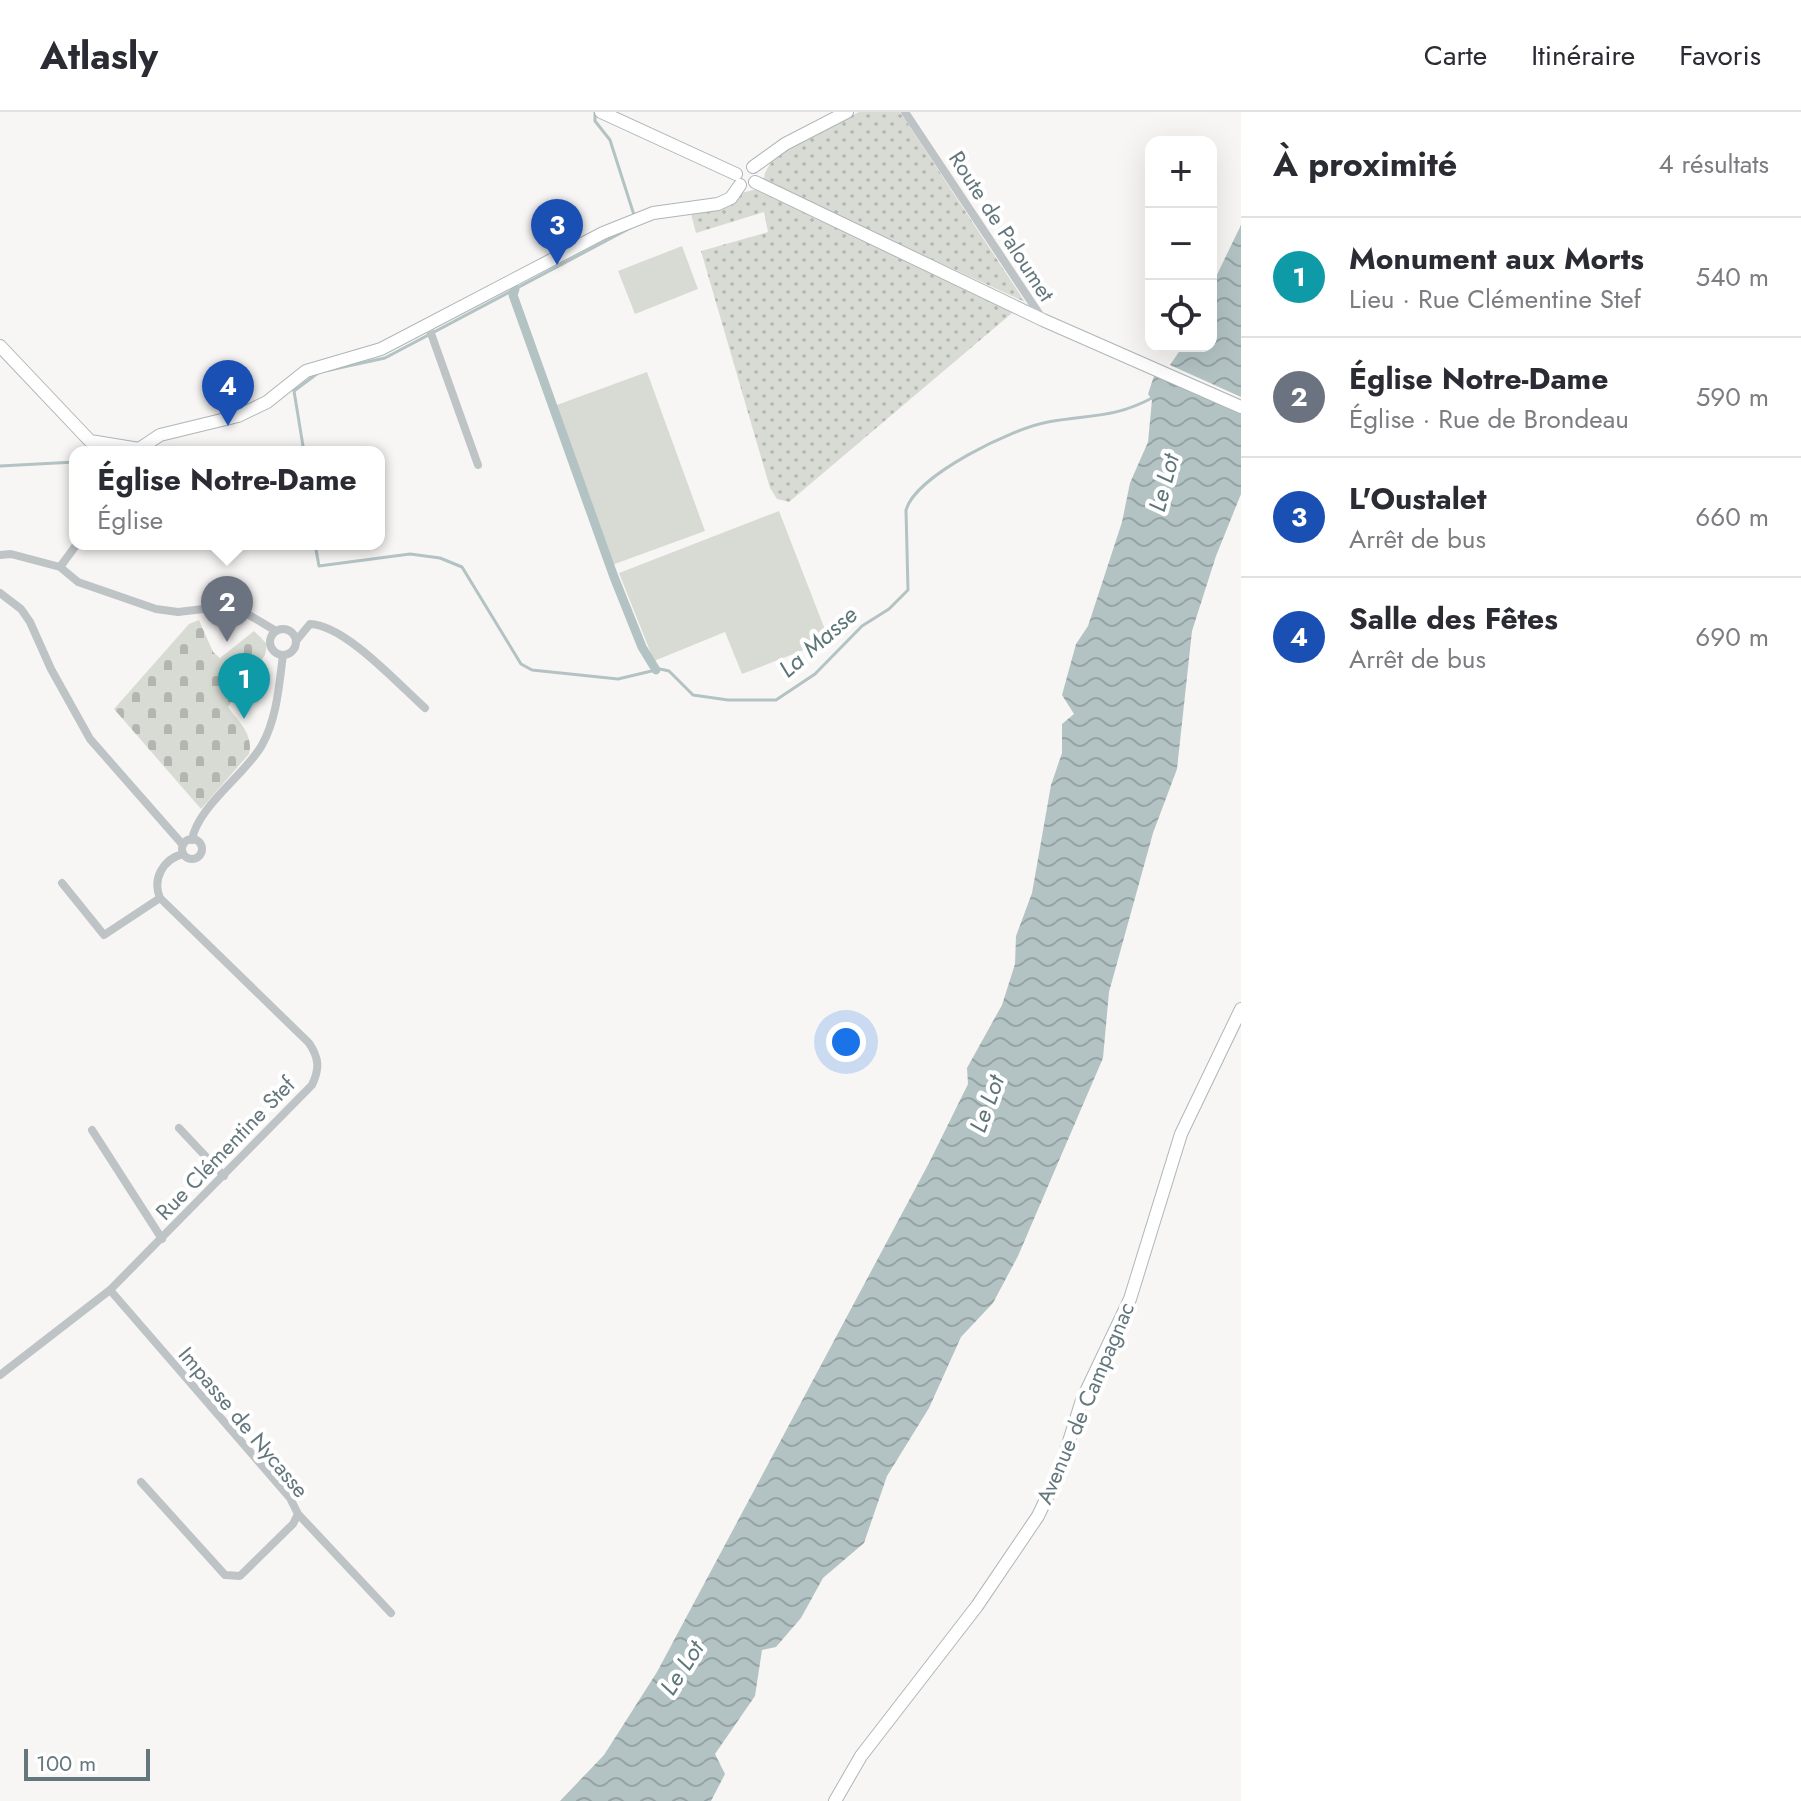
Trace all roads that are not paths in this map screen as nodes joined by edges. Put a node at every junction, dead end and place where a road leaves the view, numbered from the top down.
1 (601, 112) edge
2 (847, 112) edge
3 (905, 112) edge
4 (753, 167) junction
5 (738, 179) junction
6 (755, 182) junction
7 (1043, 320) junction
8 (430, 331) junction
9 (0, 346) edge
10 (1241, 407) edge
11 (117, 446) edge
12 (144, 446) edge
13 (478, 465) dead end
14 (73, 550) edge
15 (0, 555) edge
16 (60, 567) junction
17 (0, 593) edge
18 (276, 631) junction
19 (296, 641) junction
20 (283, 655) junction
21 (425, 708) dead end
22 (186, 846) junction
23 (62, 883) dead end
24 (160, 898) junction
25 (1241, 1009) edge
26 (179, 1128) dead end
27 (92, 1130) dead end
28 (224, 1176) junction
29 (162, 1239) junction
30 (110, 1290) junction
31 (0, 1375) edge
32 (141, 1482) dead end
33 (298, 1514) junction
34 (391, 1613) dead end
35 (835, 1801) edge

1 - 5 street
2 - 4 street
3 - 7 street, Route de Paloumet
4 - 5 street
4 - 6 street
5 - 6 street
5 - 8 street
6 - 7 street
7 - 10 street
8 - 12 street
8 - 13 street
9 - 11 street
14 - 16 street
15 - 16 street
16 - 18 street
17 - 22 street
18 - 19 street
18 - 20 street
19 - 20 street
19 - 21 street
20 - 22 street
22 - 24 street
23 - 24 street
24 - 28 street, Rue Clémentine Stef
25 - 35 street, Avenue de Campagnac
26 - 28 street
27 - 29 street
28 - 29 street, Rue Clémentine Stef
29 - 30 street, Rue Clémentine Stef
30 - 31 street, Rue Clémentine Stef
30 - 33 street, Impasse de Nycasse
32 - 33 street, Impasse de Nycasse
33 - 34 street

